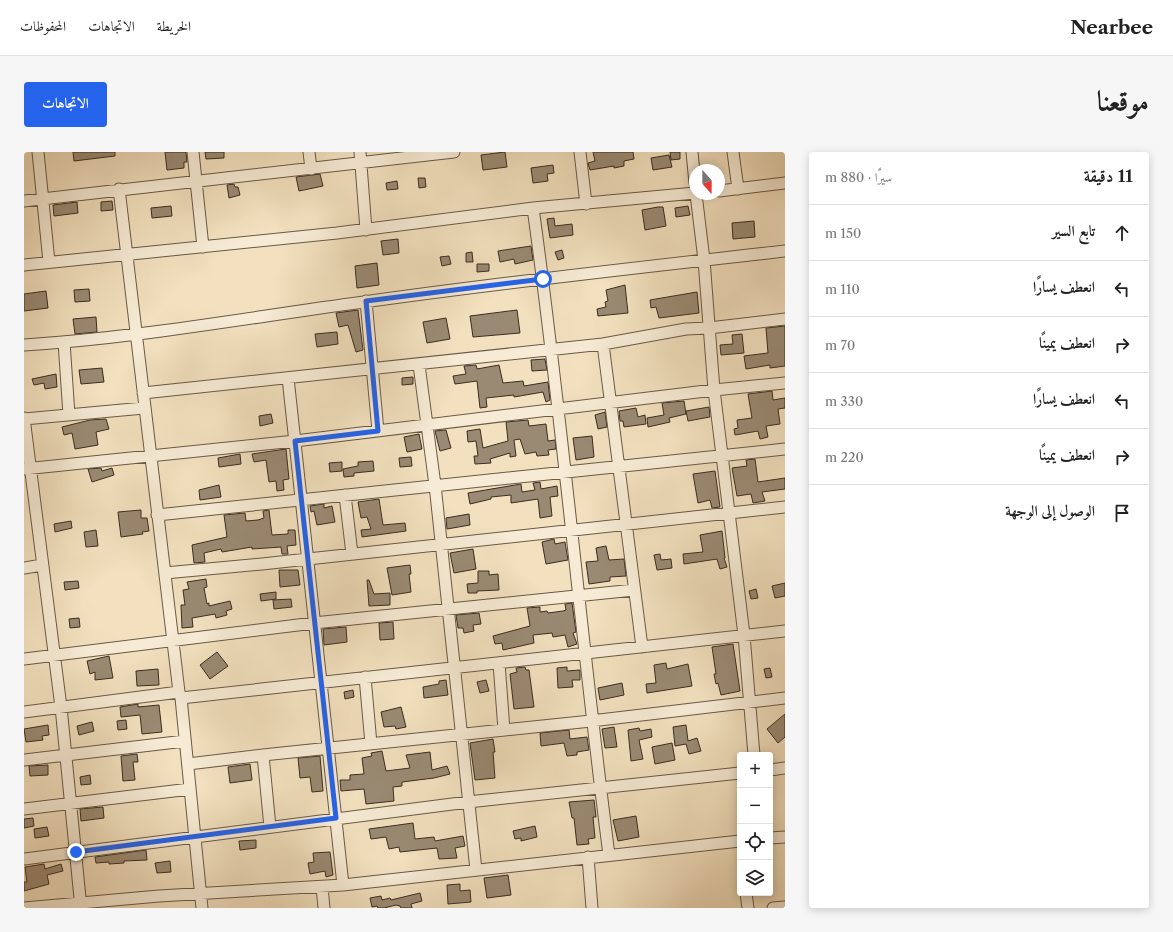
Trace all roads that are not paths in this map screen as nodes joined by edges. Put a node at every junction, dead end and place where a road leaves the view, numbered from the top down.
1 (38, 152) edge
2 (193, 152) edge
3 (309, 152) edge
4 (454, 152) edge
5 (580, 152) edge
6 (692, 152) edge
7 (733, 152) edge
8 (360, 158) edge
9 (693, 164) edge
10 (311, 168) junction
11 (196, 182) junction
12 (785, 184) edge
13 (119, 189) junction
14 (738, 189) junction
15 (725, 190) edge
16 (689, 195) edge
17 (43, 199) junction
18 (697, 200) edge
19 (24, 201) edge
20 (586, 204) junction
21 (532, 208) junction
22 (366, 230) junction
23 (203, 247) junction
24 (785, 251) edge
25 (127, 254) junction
26 (704, 260) junction
27 (49, 262) junction
28 (24, 265) edge
29 (543, 279) junction
30 (366, 301) junction
31 (785, 319) edge
32 (709, 328) junction
33 (136, 334) junction
34 (64, 342) junction
35 (603, 344) junction
36 (24, 345) edge
37 (552, 350) junction
38 (419, 365) junction
39 (372, 369) junction
40 (288, 378) junction
41 (785, 384) edge
42 (714, 390) junction
43 (143, 393) junction
44 (610, 402) junction
45 (144, 408) junction
46 (558, 409) junction
47 (69, 415) junction
48 (24, 419) edge
49 (426, 425) junction
50 (378, 431) junction
51 (295, 441) junction
52 (785, 449) edge
53 (151, 455) junction
54 (721, 455) junction
55 (618, 466) junction
56 (27, 469) edge
57 (564, 472) junction
58 (435, 485) junction
59 (345, 495) junction
60 (302, 499) junction
61 (785, 508) edge
62 (729, 513) junction
63 (157, 516) junction
64 (626, 524) junction
65 (572, 530) junction
66 (440, 544) junction
67 (352, 554) junction
68 (308, 559) junction
69 (42, 565) junction
70 (24, 568) edge
71 (165, 573) junction
72 (634, 590) junction
73 (578, 596) junction
74 (447, 609) junction
75 (314, 623) junction
76 (785, 631) edge
77 (744, 636) junction
78 (173, 641) junction
79 (642, 647) junction
80 (586, 653) junction
81 (54, 656) junction
82 (24, 659) edge
83 (499, 663) junction
84 (455, 667) junction
85 (365, 677) junction
86 (321, 682) junction
87 (180, 695) junction
88 (785, 698) edge
89 (749, 702) junction
90 (61, 707) junction
91 (24, 712) edge
92 (591, 721) junction
93 (504, 730) junction
94 (462, 734) junction
95 (185, 741) junction
96 (371, 744) junction
97 (328, 749) junction
98 (754, 752) edge
99 (66, 755) junction
100 (263, 755) junction
101 (24, 760) edge
102 (188, 764) junction
103 (785, 768) edge
104 (773, 770) edge
105 (737, 773) edge
106 (600, 788) junction
107 (190, 789) junction
108 (468, 802) junction
109 (70, 803) junction
110 (24, 809) edge
111 (336, 818) junction
112 (270, 827) junction
113 (196, 837) junction
114 (785, 837) edge
115 (773, 838) edge
116 (737, 841) edge
117 (76, 852) junction
118 (609, 855) junction
119 (24, 858) edge
120 (588, 858) junction
121 (476, 870) junction
122 (343, 885) junction
123 (322, 887) junction
124 (201, 894) junction
125 (746, 896) edge
126 (81, 905) edge
127 (785, 907) edge
128 (24, 908) edge
129 (202, 908) edge
130 (324, 908) edge
131 (592, 908) edge
132 (748, 908) edge
133 (774, 908) edge

1 - 17 street
2 - 11 street
3 - 10 street
4 - 8 street
5 - 20 street
6 - 9 street
7 - 14 street
8 - 10 street
8 - 22 street
10 - 11 street
11 - 13 street
11 - 23 street
12 - 14 street
13 - 17 street
13 - 25 street
14 - 15 street
16 - 20 street
17 - 19 street
17 - 27 street
18 - 26 street
20 - 21 street
21 - 22 street
21 - 29 street
22 - 23 street
23 - 25 street
24 - 26 street
25 - 27 street
25 - 33 street
26 - 29 street
26 - 32 street
27 - 28 street
29 - 30 street
29 - 37 street
30 - 33 street
30 - 39 street
31 - 32 street
32 - 35 street
32 - 42 street
33 - 34 street
33 - 43 street
34 - 36 street
34 - 47 street
35 - 37 street
35 - 44 street
37 - 38 street
37 - 46 street
38 - 39 street
38 - 49 street
39 - 40 street
39 - 50 street
40 - 43 street
40 - 51 street
41 - 42 street
42 - 44 street
42 - 54 street
43 - 45 street
44 - 46 street
44 - 55 street
45 - 47 street
45 - 53 street
46 - 49 street
46 - 57 street
47 - 48 street
48 - 56 street
49 - 50 street
49 - 58 street
50 - 51 street
51 - 53 street
51 - 60 street
52 - 54 street
53 - 56 street
53 - 63 street
54 - 55 street
54 - 62 street
55 - 57 street
55 - 64 street
56 - 69 street
57 - 58 street
57 - 65 street
58 - 59 street
58 - 66 street
59 - 60 street
59 - 67 street
60 - 63 street
60 - 68 street
61 - 62 street
62 - 64 street
62 - 77 street
63 - 71 street
64 - 65 street
64 - 72 street
65 - 66 street
65 - 73 street
66 - 67 street
66 - 74 street
67 - 68 street
68 - 71 street
68 - 75 street
69 - 70 street
69 - 81 street
71 - 78 street
72 - 73 street
72 - 79 street
73 - 74 street
73 - 80 street
74 - 75 street
74 - 84 street
75 - 78 street
75 - 86 street
76 - 77 street
77 - 79 street
77 - 89 street
78 - 81 street
78 - 87 street
79 - 80 street
80 - 83 street
80 - 92 street
81 - 82 street
81 - 90 street
83 - 84 street
83 - 93 street
84 - 85 street
84 - 94 street
85 - 86 street
85 - 96 street
86 - 87 street
86 - 97 street
87 - 90 street
87 - 95 street
88 - 89 street
89 - 92 street
89 - 98 street
90 - 91 street
90 - 99 street
92 - 93 street
92 - 106 street
93 - 94 street
94 - 96 street
94 - 108 street
95 - 99 street
95 - 102 street
96 - 97 street
97 - 100 street
97 - 111 street
99 - 101 street
99 - 109 street
100 - 102 street
100 - 112 street
102 - 107 street
103 - 104 street
105 - 106 street
106 - 108 street
106 - 118 street
107 - 109 street
107 - 113 street
108 - 111 street
108 - 121 street
109 - 110 street
109 - 117 street
111 - 112 street
111 - 122 street
112 - 113 street
113 - 117 street
113 - 124 street
114 - 115 street
116 - 118 street
117 - 119 street
117 - 126 street
118 - 120 street
120 - 121 street
120 - 131 street
121 - 122 street
122 - 123 street
123 - 124 street
123 - 130 street
124 - 126 street
124 - 129 street
125 - 132 street
126 - 128 street
127 - 133 street

